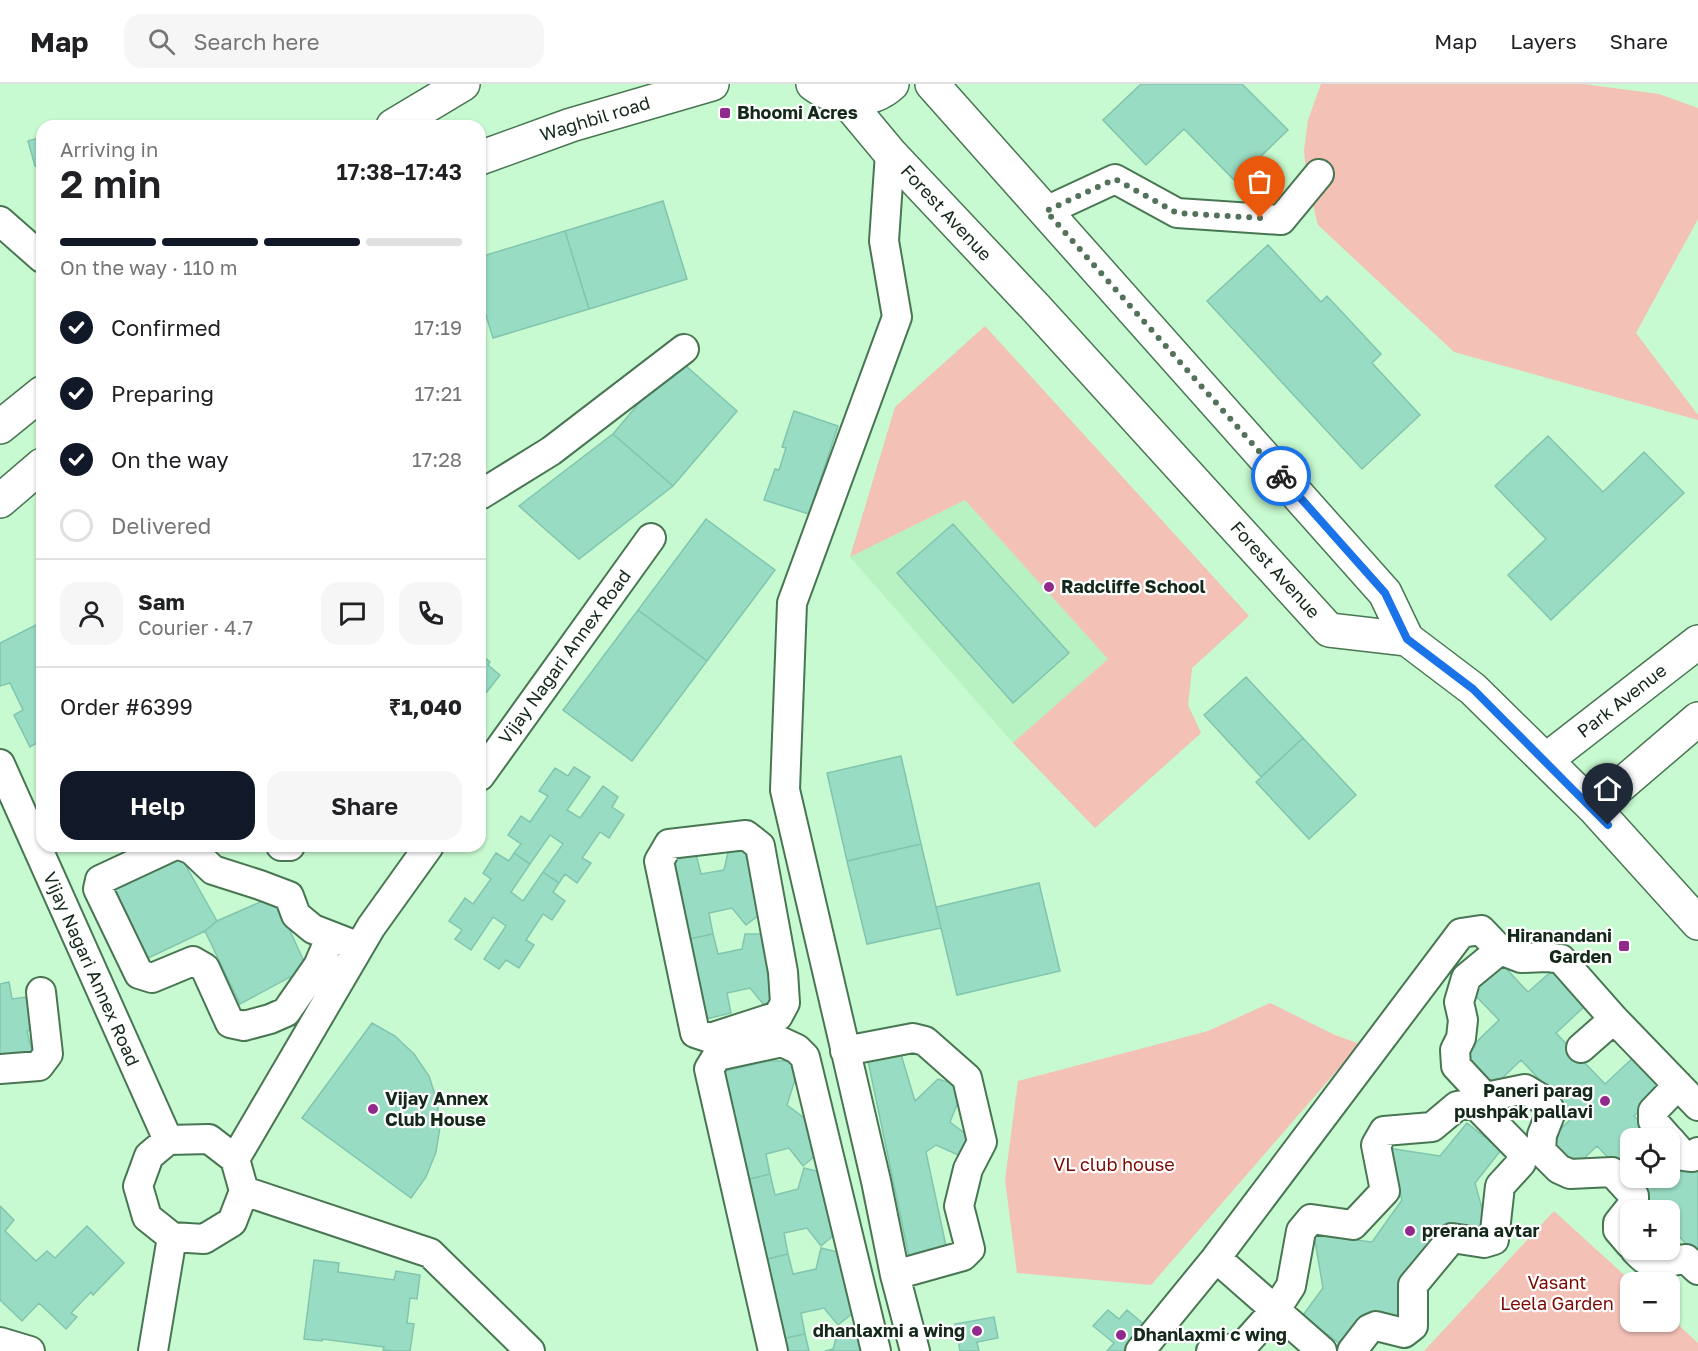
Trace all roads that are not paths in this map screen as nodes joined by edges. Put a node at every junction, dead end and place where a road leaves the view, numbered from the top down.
1 (463, 84) edge
2 (712, 84) edge
3 (813, 84) edge
4 (891, 84) edge
5 (932, 84) edge
6 (845, 99) junction
7 (403, 120) edge
8 (890, 153) junction
9 (486, 156) edge
10 (1319, 174) dead end
11 (1046, 211) junction
12 (0, 222) edge
13 (36, 253) edge
14 (684, 349) dead end
15 (36, 398) edge
16 (0, 427) edge
17 (36, 470) edge
18 (486, 491) edge
19 (0, 501) edge
20 (651, 538) dead end
21 (1407, 639) junction
22 (1698, 642) edge
23 (1698, 719) edge
24 (1546, 760) junction
25 (0, 764) edge
26 (486, 768) edge
27 (1594, 808) junction
28 (36, 845) edge
29 (39, 852) edge
30 (160, 852) edge
31 (194, 852) edge
32 (425, 852) edge
33 (1698, 923) edge
34 (331, 936) junction
35 (360, 947) junction
36 (1500, 950) junction
37 (826, 963) junction
38 (783, 972) junction
39 (41, 992) dead end
40 (1614, 1019) junction
41 (1581, 1048) dead end
42 (845, 1051) junction
43 (0, 1070) edge
44 (1678, 1085) junction
45 (1698, 1106) edge
46 (1659, 1128) edge
47 (168, 1140) junction
48 (1680, 1151) edge
49 (1698, 1152) edge
50 (235, 1159) junction
51 (876, 1181) junction
52 (244, 1191) junction
53 (837, 1191) junction
54 (1634, 1200) edge
55 (172, 1238) junction
56 (1216, 1258) junction
57 (1644, 1260) edge
58 (1680, 1260) edge
59 (1680, 1260) edge
60 (1698, 1270) edge
61 (895, 1275) junction
62 (1276, 1310) junction
63 (0, 1342) edge
64 (30, 1351) edge
65 (153, 1351) edge
66 (530, 1351) edge
67 (773, 1351) edge
68 (876, 1351) edge
69 (915, 1351) edge
70 (1140, 1351) edge
71 (1211, 1351) edge
72 (1322, 1351) edge
73 (1352, 1351) edge

1 - 7 street
2 - 9 street, Waghbil road
3 - 6 street
4 - 6 street
5 - 11 street
6 - 8 street, Forest Avenue
8 - 21 street, Forest Avenue
8 - 37 street
10 - 11 street
11 - 21 street
12 - 13 street
14 - 18 street
15 - 16 street
17 - 19 street
20 - 26 street, Vijay Nagari Annex Road
21 - 24 street
22 - 24 street, Park Avenue
23 - 27 street
24 - 27 street
25 - 28 street, Vijay Nagari Annex Road
27 - 33 street
29 - 47 street, Vijay Nagari Annex Road
30 - 34 street
31 - 34 street
32 - 35 street
34 - 35 street
35 - 50 street
36 - 40 street
36 - 54 street
36 - 56 street
37 - 38 street
37 - 42 street
38 - 38 street
39 - 43 street
40 - 41 street
40 - 44 street
42 - 51 street
42 - 61 street
44 - 45 street
44 - 46 street
47 - 50 street
47 - 55 street
48 - 49 street
50 - 52 street
51 - 53 street
51 - 61 street
52 - 55 street
52 - 66 street
53 - 67 street
53 - 68 street
55 - 65 street
56 - 62 street
56 - 70 street
57 - 59 street
58 - 60 street
61 - 69 street
62 - 71 street
62 - 72 street
62 - 73 street
63 - 64 street

